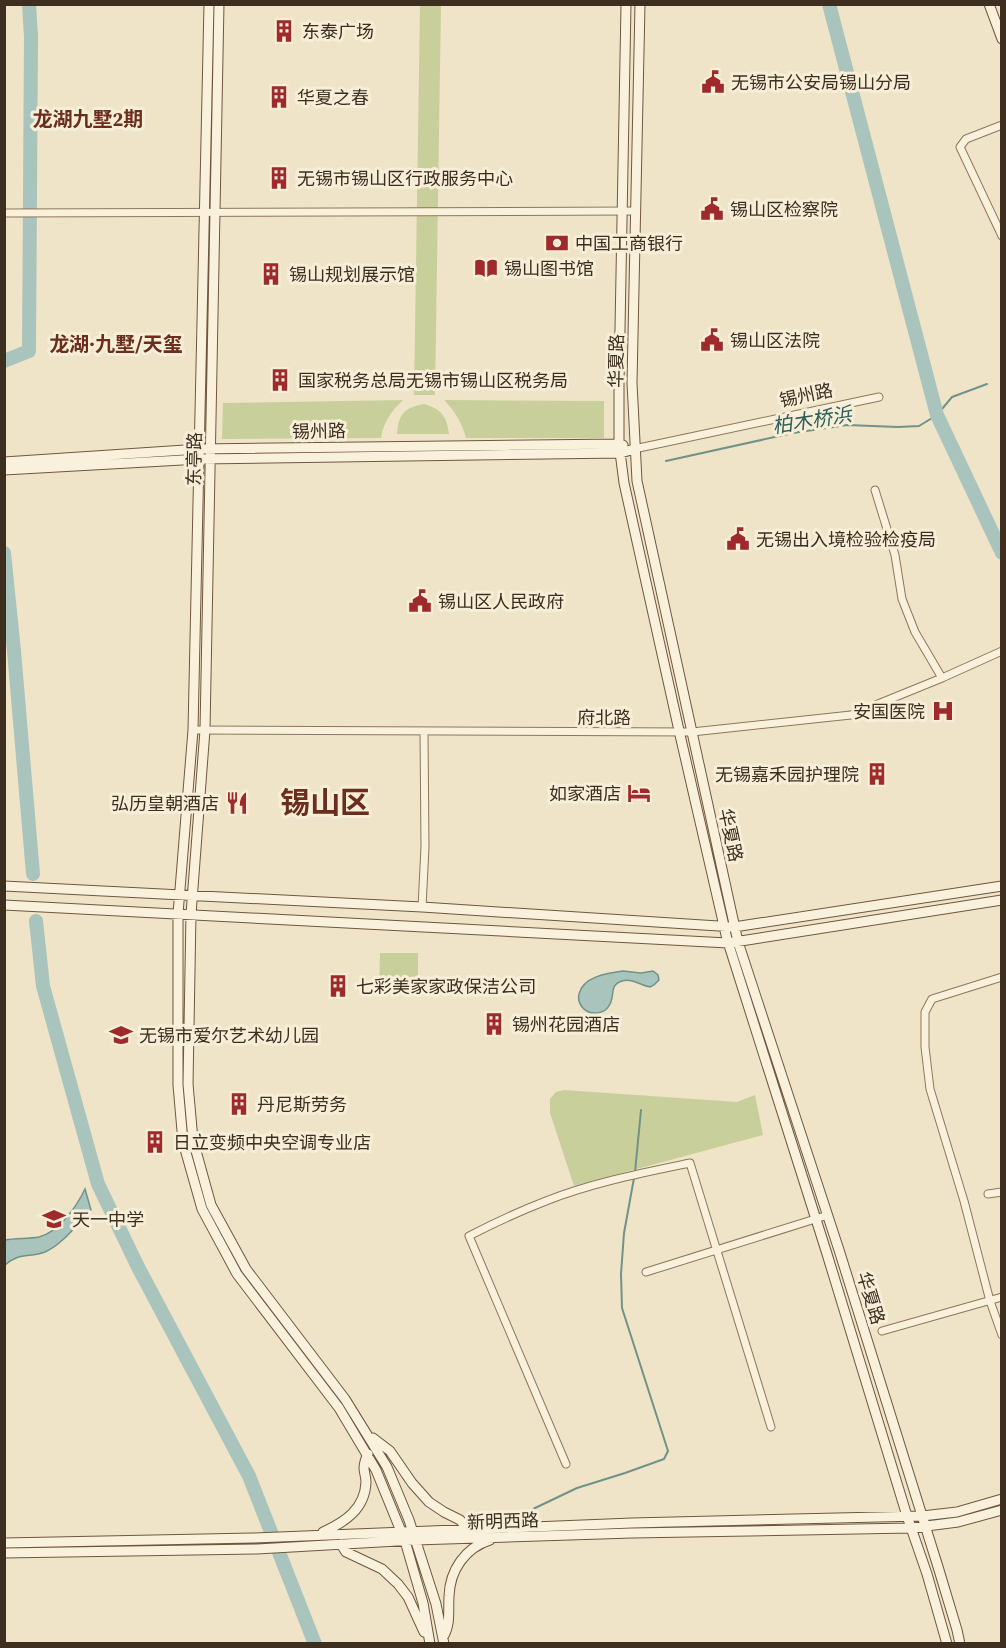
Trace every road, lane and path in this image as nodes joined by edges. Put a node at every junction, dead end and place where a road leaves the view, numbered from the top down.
1 (209, 4) edge
2 (219, 4) edge
3 (626, 4) edge
4 (640, 4) edge
5 (989, 4) edge
6 (1002, 39) edge
7 (1002, 125) edge
8 (636, 211) junction
9 (622, 212) junction
10 (4, 213) edge
11 (210, 213) junction
12 (1002, 236) edge
13 (879, 397) dead end
14 (620, 448) junction
15 (634, 449) junction
16 (205, 454) junction
17 (4, 462) edge
18 (4, 470) edge
19 (875, 490) dead end
20 (1002, 651) edge
21 (942, 678) junction
22 (193, 729) junction
23 (205, 730) junction
24 (424, 731) junction
25 (679, 732) junction
26 (692, 732) junction
27 (4, 886) edge
28 (1002, 886) edge
29 (180, 896) junction
30 (193, 896) junction
31 (1002, 900) edge
32 (4, 905) edge
33 (422, 907) junction
34 (178, 914) junction
35 (191, 914) junction
36 (724, 927) junction
37 (734, 927) junction
38 (733, 943) junction
39 (1002, 977) edge
40 (1002, 1192) edge
41 (988, 1194) dead end
42 (828, 1215) junction
43 (816, 1218) junction
44 (717, 1250) junction
45 (646, 1272) dead end
46 (1002, 1297) edge
47 (990, 1301) junction
48 (882, 1330) dead end
49 (1002, 1335) edge
50 (771, 1427) dead end
51 (369, 1435) junction
52 (368, 1454) junction
53 (566, 1464) dead end
54 (1002, 1499) edge
55 (1002, 1510) edge
56 (907, 1516) junction
57 (922, 1516) junction
58 (925, 1527) junction
59 (911, 1528) junction
60 (469, 1530) junction
61 (319, 1534) junction
62 (403, 1536) junction
63 (414, 1536) junction
64 (498, 1538) junction
65 (4, 1543) edge
66 (341, 1544) junction
67 (4, 1553) edge
68 (443, 1640) edge
69 (429, 1644) edge
70 (947, 1644) edge
71 (960, 1644) edge

1 - 11 street, 东亭路
2 - 11 street, 东亭路
3 - 9 street, 华夏路
4 - 8 street, 华夏路
5 - 6 street
7 - 12 street
8 - 9 street
8 - 15 street, 华夏路
9 - 11 street
9 - 14 street, 华夏路
10 - 11 street
11 - 16 street, 东亭路
13 - 15 street, 锡州路
14 - 15 street, 锡州路
14 - 16 street, 锡州路
14 - 25 street, 华夏路
15 - 26 street, 华夏路
16 - 17 street, 锡州路
16 - 18 street, 锡州路
16 - 22 street, 东亭路
16 - 23 street, 东亭路
19 - 21 street
20 - 21 street, 府北路
21 - 26 street, 府北路
22 - 23 street, 府北路
22 - 29 street, 东亭路
23 - 24 street, 府北路
23 - 30 street, 东亭路
24 - 25 street, 府北路
24 - 33 street
25 - 26 street, 府北路
25 - 36 street, 华夏路
26 - 37 street, 华夏路
27 - 29 street
28 - 37 street
29 - 30 street
29 - 34 street, 东亭路
30 - 33 street
30 - 35 street, 东亭路
31 - 38 street
32 - 34 street
33 - 36 street
34 - 35 street
34 - 52 street, 东亭路
35 - 38 street
35 - 51 street, 东亭路
36 - 37 street
36 - 38 street, 华夏路
37 - 38 street, 华夏路
38 - 42 street, 华夏路
38 - 43 street, 华夏路
39 - 47 street
40 - 41 street
42 - 43 street
42 - 57 street, 华夏路
43 - 44 street
43 - 56 street, 华夏路
44 - 45 street
44 - 50 street
44 - 53 street
46 - 47 street
47 - 48 street
47 - 49 street
51 - 60 street
51 - 63 street
52 - 61 street
52 - 62 street, 东亭路
54 - 57 street, 新明西路
55 - 58 street, 新明西路
56 - 57 street, 新明西路
56 - 59 street, 华夏路
56 - 60 street, 新明西路
57 - 58 street, 华夏路
58 - 59 street, 新明西路
58 - 71 street, 华夏路
59 - 64 street, 新明西路
59 - 70 street, 华夏路
60 - 63 street, 新明西路
61 - 62 street, 新明西路
61 - 65 street, 新明西路
62 - 63 street, 新明西路
62 - 66 street, 新明西路
62 - 69 street, 东亭路
63 - 64 street, 新明西路
63 - 68 street
64 - 68 street
66 - 67 street, 新明西路
66 - 69 street

